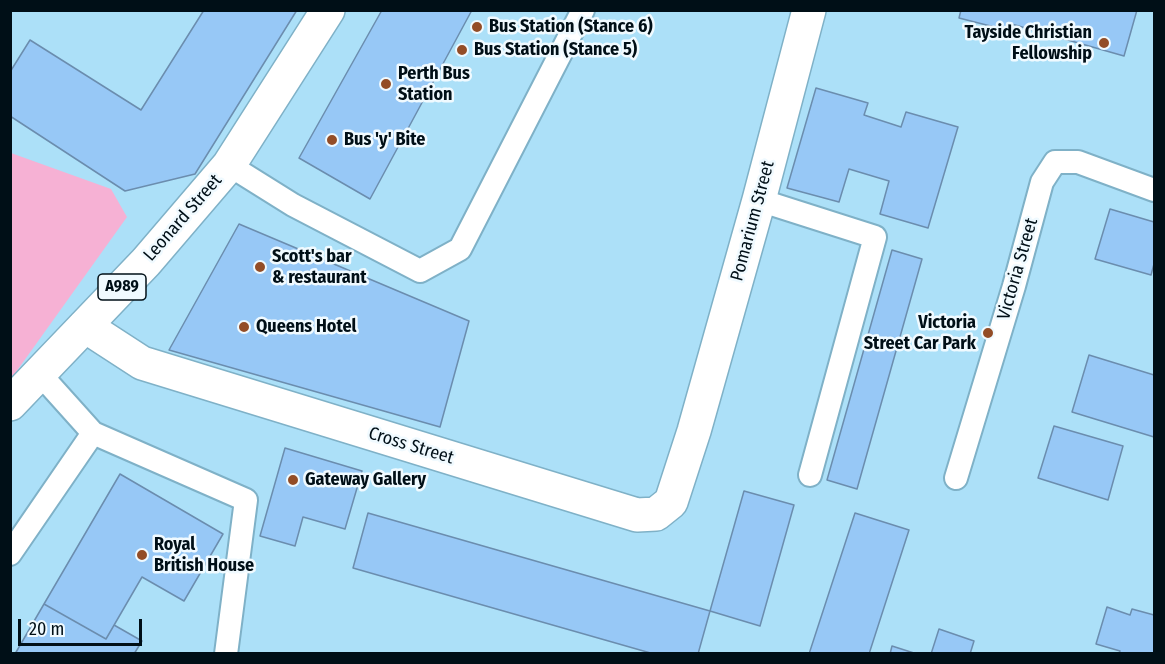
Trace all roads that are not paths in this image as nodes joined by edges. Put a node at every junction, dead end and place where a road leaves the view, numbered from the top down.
1 (328, 10) edge
2 (583, 10) edge
3 (809, 10) edge
4 (229, 165) junction
5 (1155, 190) edge
6 (759, 200) junction
7 (85, 326) junction
8 (40, 374) junction
9 (10, 404) edge
10 (694, 430) joint
11 (93, 433) junction
12 (810, 475) dead end
13 (956, 478) dead end
14 (10, 554) edge
15 (226, 654) edge

1 - 4 street, Leonard Street / A989
2 - 4 lane
3 - 6 street, Pomarium Street
4 - 7 street, Leonard Street / A989
5 - 13 lane, Victoria Street
6 - 10 street, Pomarium Street
6 - 12 lane
7 - 8 street, Leonard Street / A989
7 - 10 street, Cross Street
8 - 9 street, Leonard Street / A989
8 - 11 lane
11 - 14 lane
11 - 15 lane

